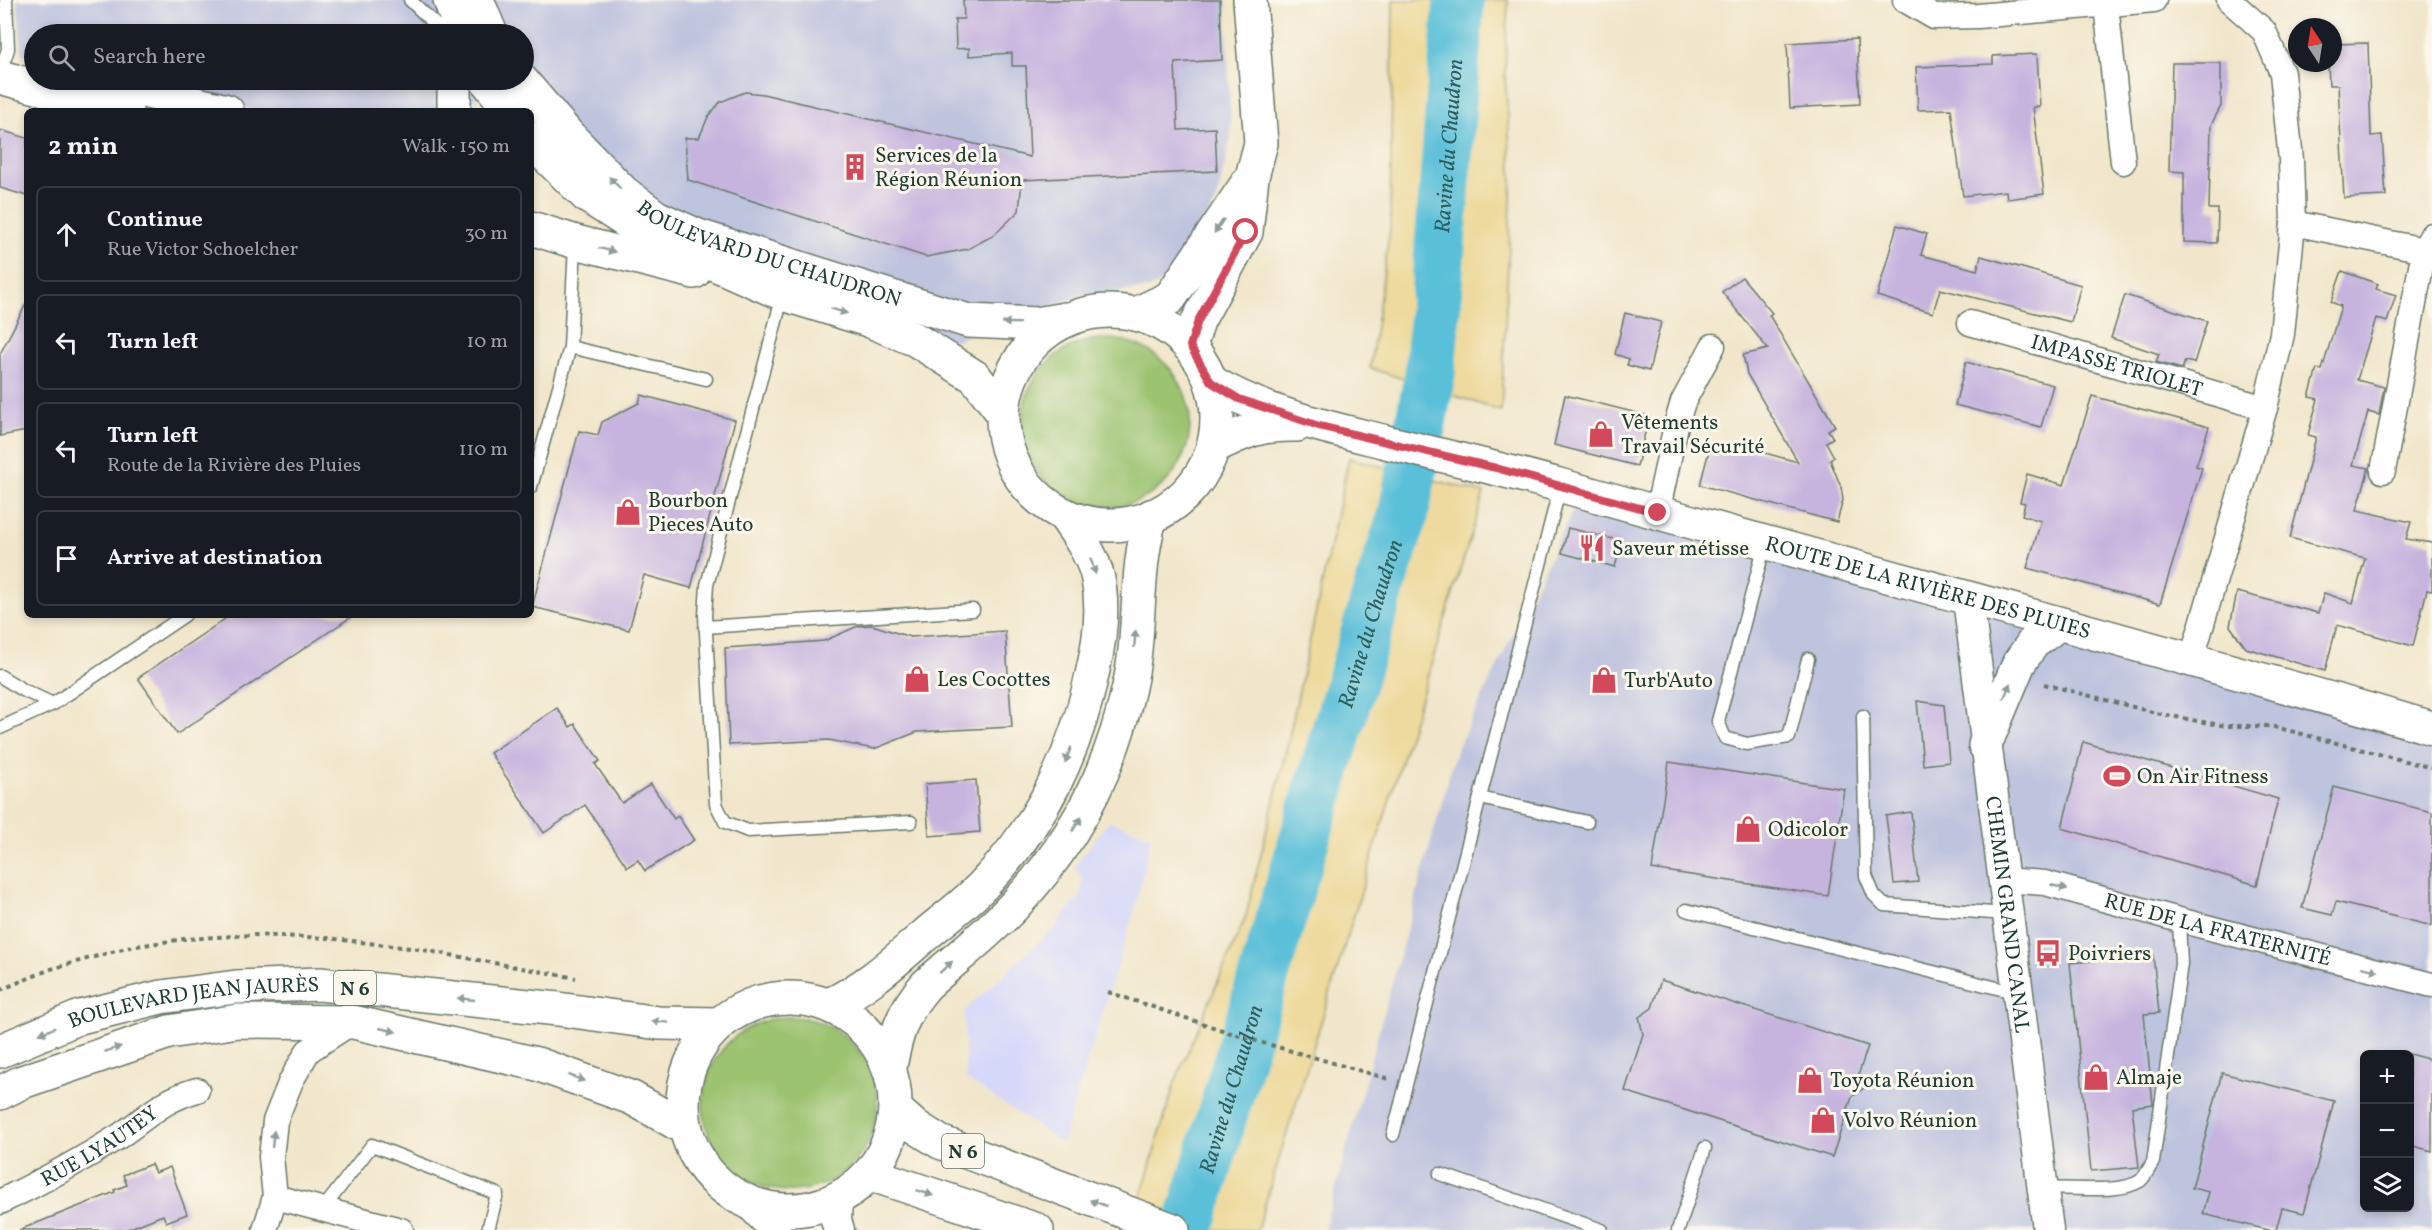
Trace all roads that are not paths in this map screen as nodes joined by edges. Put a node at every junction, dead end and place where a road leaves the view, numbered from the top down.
1 (6, 0) edge
2 (410, 0) edge
3 (438, 0) edge
4 (450, 0) edge
5 (477, 0) edge
6 (1250, 0) edge
7 (1905, 0) edge
8 (2154, 0) edge
9 (2229, 0) edge
10 (2106, 5) junction
11 (435, 24) edge
12 (443, 24) edge
13 (458, 24) edge
14 (487, 24) edge
15 (10, 64) edge
16 (24, 70) edge
17 (74, 90) edge
18 (139, 90) edge
19 (453, 90) edge
20 (496, 90) edge
21 (512, 106) edge
22 (119, 108) edge
23 (214, 108) edge
24 (454, 108) edge
25 (534, 117) edge
26 (534, 142) edge
27 (2123, 162) dead end
28 (1252, 177) junction
29 (2294, 223) junction
30 (534, 229) edge
31 (576, 242) junction
32 (2428, 242) edge
33 (783, 294) junction
34 (1136, 314) junction
35 (1070, 319) junction
36 (1970, 323) dead end
37 (1190, 346) junction
38 (1713, 346) dead end
39 (570, 347) junction
40 (706, 379) dead end
41 (1211, 382) junction
42 (2265, 408) junction
43 (1002, 412) junction
44 (1319, 426) junction
45 (1213, 447) junction
46 (2383, 471) dead end
47 (534, 476) edge
48 (1560, 486) junction
49 (1658, 513) junction
50 (1064, 515) junction
51 (1150, 516) junction
52 (1765, 544) junction
53 (1968, 599) junction
54 (973, 610) dead end
55 (181, 618) edge
56 (2058, 624) junction
57 (705, 627) junction
58 (2192, 658) junction
59 (1808, 660) dead end
60 (0, 676) edge
61 (53, 704) junction
62 (1863, 716) dead end
63 (0, 728) edge
64 (2432, 728) edge
65 (1985, 746) junction
66 (1480, 798) junction
67 (911, 822) dead end
68 (1587, 822) dead end
69 (2002, 880) junction
70 (1686, 910) dead end
71 (2006, 914) junction
72 (2179, 920) junction
73 (2432, 985) edge
74 (2017, 993) junction
75 (829, 1005) junction
76 (353, 1022) junction
77 (718, 1024) junction
78 (0, 1051) edge
79 (890, 1067) junction
80 (197, 1090) dead end
81 (0, 1093) edge
82 (896, 1110) junction
83 (684, 1128) junction
84 (1393, 1135) dead end
85 (1705, 1148) dead end
86 (870, 1174) junction
87 (1440, 1174) dead end
88 (2042, 1189) junction
89 (275, 1197) junction
90 (0, 1202) edge
91 (749, 1203) junction
92 (323, 1209) junction
93 (838, 1214) edge
94 (1030, 1227) edge
95 (265, 1230) edge
96 (401, 1230) edge
97 (488, 1230) edge
98 (775, 1230) edge
99 (1173, 1230) edge
100 (1602, 1230) edge
101 (1678, 1230) edge
102 (2048, 1230) edge

1 - 15 lane
2 - 11 lane
3 - 12 main road
4 - 13 main road
5 - 14 main road
6 - 28 main road
7 - 10 street
8 - 10 street
9 - 29 street
10 - 27 street
15 - 16 main road
17 - 22 main road
18 - 23 main road
19 - 24 main road
20 - 21 main road
35 -> 25 main road, BOULEVARD DU CHAUDRON
26 - 33 main road, BOULEVARD DU CHAUDRON
28 -> 34 main road
28 - 37 main road
29 - 32 street
29 - 42 street
30 - 31 main road
31 -> 33 main road
31 - 39 lane
32 - 46 street
33 -> 43 main road, BOULEVARD DU CHAUDRON
33 - 57 lane
34 - 35 main road
34 - 37 main road
35 - 43 main road
36 - 42 street, IMPASSE TRIOLET
37 - 41 main road
38 - 49 street
39 - 40 lane
39 - 47 lane
41 - 44 main road, ROUTE DE LA RIVIÈRE DES PLUIES
41 - 45 main road
42 - 58 street
43 - 50 main road
44 - 45 main road, ROUTE DE LA RIVIÈRE DES PLUIES
44 - 48 main road, ROUTE DE LA RIVIÈRE DES PLUIES
45 - 51 main road
48 - 49 main road, ROUTE DE LA RIVIÈRE DES PLUIES
48 - 66 lane
49 - 52 main road, ROUTE DE LA RIVIÈRE DES PLUIES
50 - 51 main road
50 -> 75 main road
79 -> 51 main road
52 - 53 main road, ROUTE DE LA RIVIÈRE DES PLUIES
52 - 59 lane
53 - 56 main road, ROUTE DE LA RIVIÈRE DES PLUIES
53 - 65 street, CHEMIN GRAND CANAL
54 - 57 lane
55 - 61 lane
56 - 58 main road, ROUTE DE LA RIVIÈRE DES PLUIES
65 -> 56 main road
57 - 67 lane
58 - 64 main road, ROUTE DE LA RIVIÈRE DES PLUIES
60 - 61 lane
61 - 63 lane
62 - 71 lane
65 - 69 street, CHEMIN GRAND CANAL
66 - 68 lane
66 - 84 lane
69 - 71 street, CHEMIN GRAND CANAL
69 -> 72 street, RUE DE LA FRATERNITÉ
70 - 74 lane
71 - 74 street, CHEMIN GRAND CANAL
72 -> 73 street, RUE DE LA FRATERNITÉ
72 - 88 lane
74 - 88 street, CHEMIN GRAND CANAL
75 - 77 main road
75 - 79 main road
81 -> 76 main road, BOULEVARD JEAN JAURÈS / N 6
76 -> 83 main road, BOULEVARD JEAN JAURÈS / N 6
89 -> 76 street
77 -> 78 main road, BOULEVARD JEAN JAURÈS / N 6
77 - 83 main road
79 - 82 main road
80 - 90 street, RUE LYAUTEY
82 - 86 main road
99 -> 82 main road, N 6
83 - 91 main road
85 - 101 lane
86 - 93 main road
86 -> 94 main road, N 6
87 - 100 lane
88 - 102 street, CHEMIN GRAND CANAL
89 - 92 street
89 - 95 street
91 - 93 main road
91 - 98 street
92 - 96 street
92 - 97 lane

